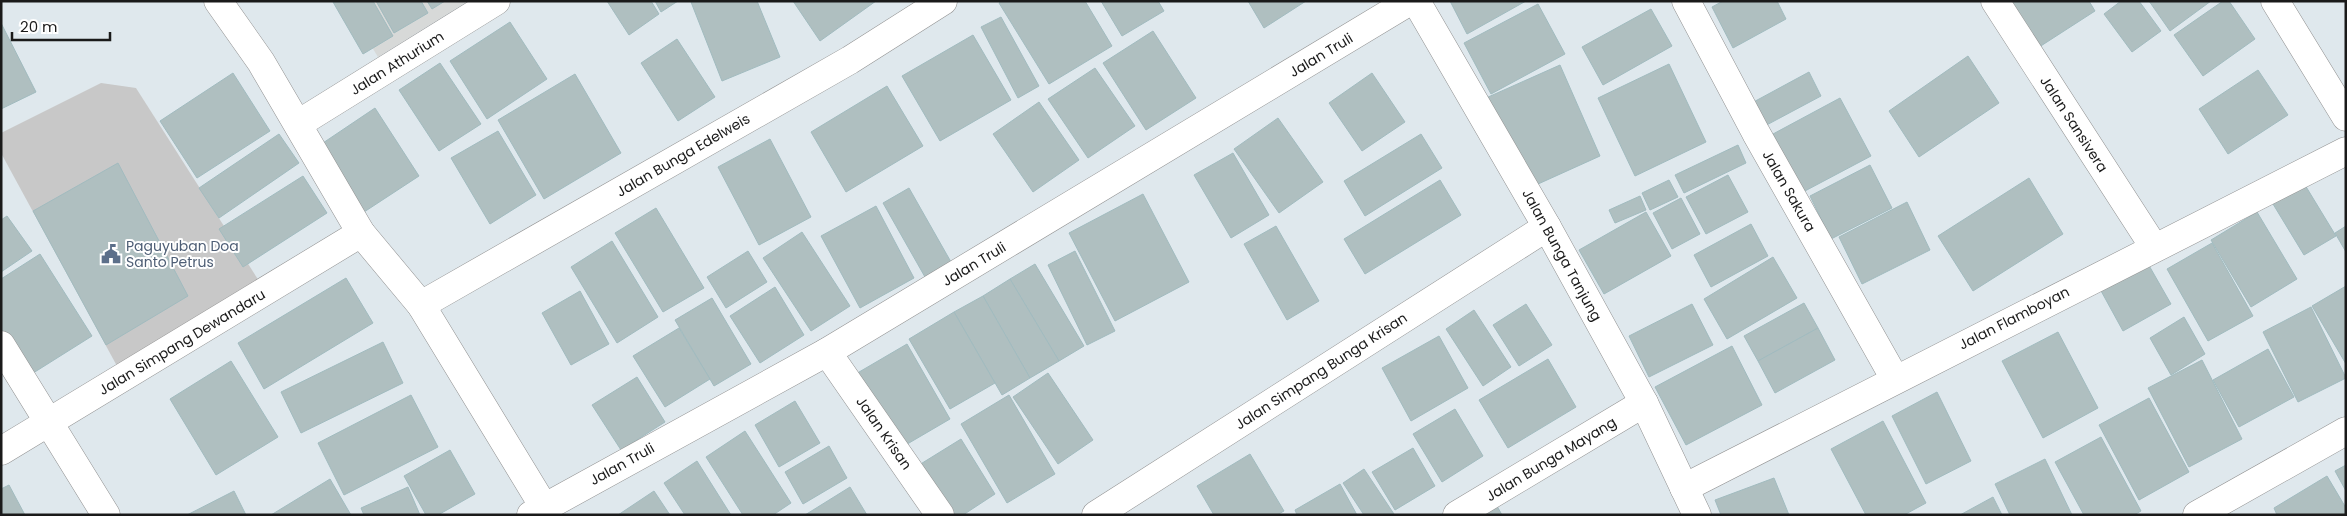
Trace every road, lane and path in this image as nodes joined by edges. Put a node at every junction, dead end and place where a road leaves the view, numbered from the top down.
1 (218, 1) edge
2 (496, 1) edge
3 (943, 1) edge
4 (1410, 1) edge
5 (1416, 1) edge
6 (1686, 1) edge
7 (1995, 1) edge
8 (2275, 1) edge
9 (2346, 116) edge
10 (298, 124) junction
11 (2346, 151) edge
12 (1547, 227) junction
13 (361, 233) junction
14 (2154, 247) junction
15 (420, 305) junction
16 (1, 344) edge
17 (827, 352) junction
18 (1895, 379) junction
19 (1644, 403) junction
20 (48, 424) junction
21 (2346, 431) edge
22 (1, 451) edge
23 (1684, 488) junction
24 (537, 511) edge
25 (106, 515) edge
26 (940, 515) edge
27 (1096, 515) edge
28 (1458, 515) edge
29 (1697, 515) edge
30 (2197, 515) edge

1 - 10 street
2 - 10 street, Jalan Athurium
3 - 15 street, Jalan Bunga Edelweis
4 - 17 street, Jalan Truli
5 - 12 street, Jalan Bunga Tanjung
6 - 18 street, Jalan Sakura
7 - 14 street, Jalan Sansivera
8 - 9 street
10 - 13 street
11 - 14 street, Jalan Flamboyan
12 - 19 street, Jalan Bunga Tanjung
12 - 27 street, Jalan Simpang Bunga Krisan
13 - 15 street
13 - 20 street, Jalan Simpang Dewandaru
14 - 18 street, Jalan Flamboyan
15 - 24 street
16 - 20 street
17 - 24 street, Jalan Truli
17 - 26 street, Jalan Krisan
18 - 23 street, Jalan Flamboyan
19 - 23 street, Jalan Bunga Tanjung
19 - 28 street, Jalan Bunga Mayang
20 - 22 street, Jalan Simpang Dewandaru
20 - 25 street
21 - 30 street
23 - 29 street, Jalan Bunga Tanjung

